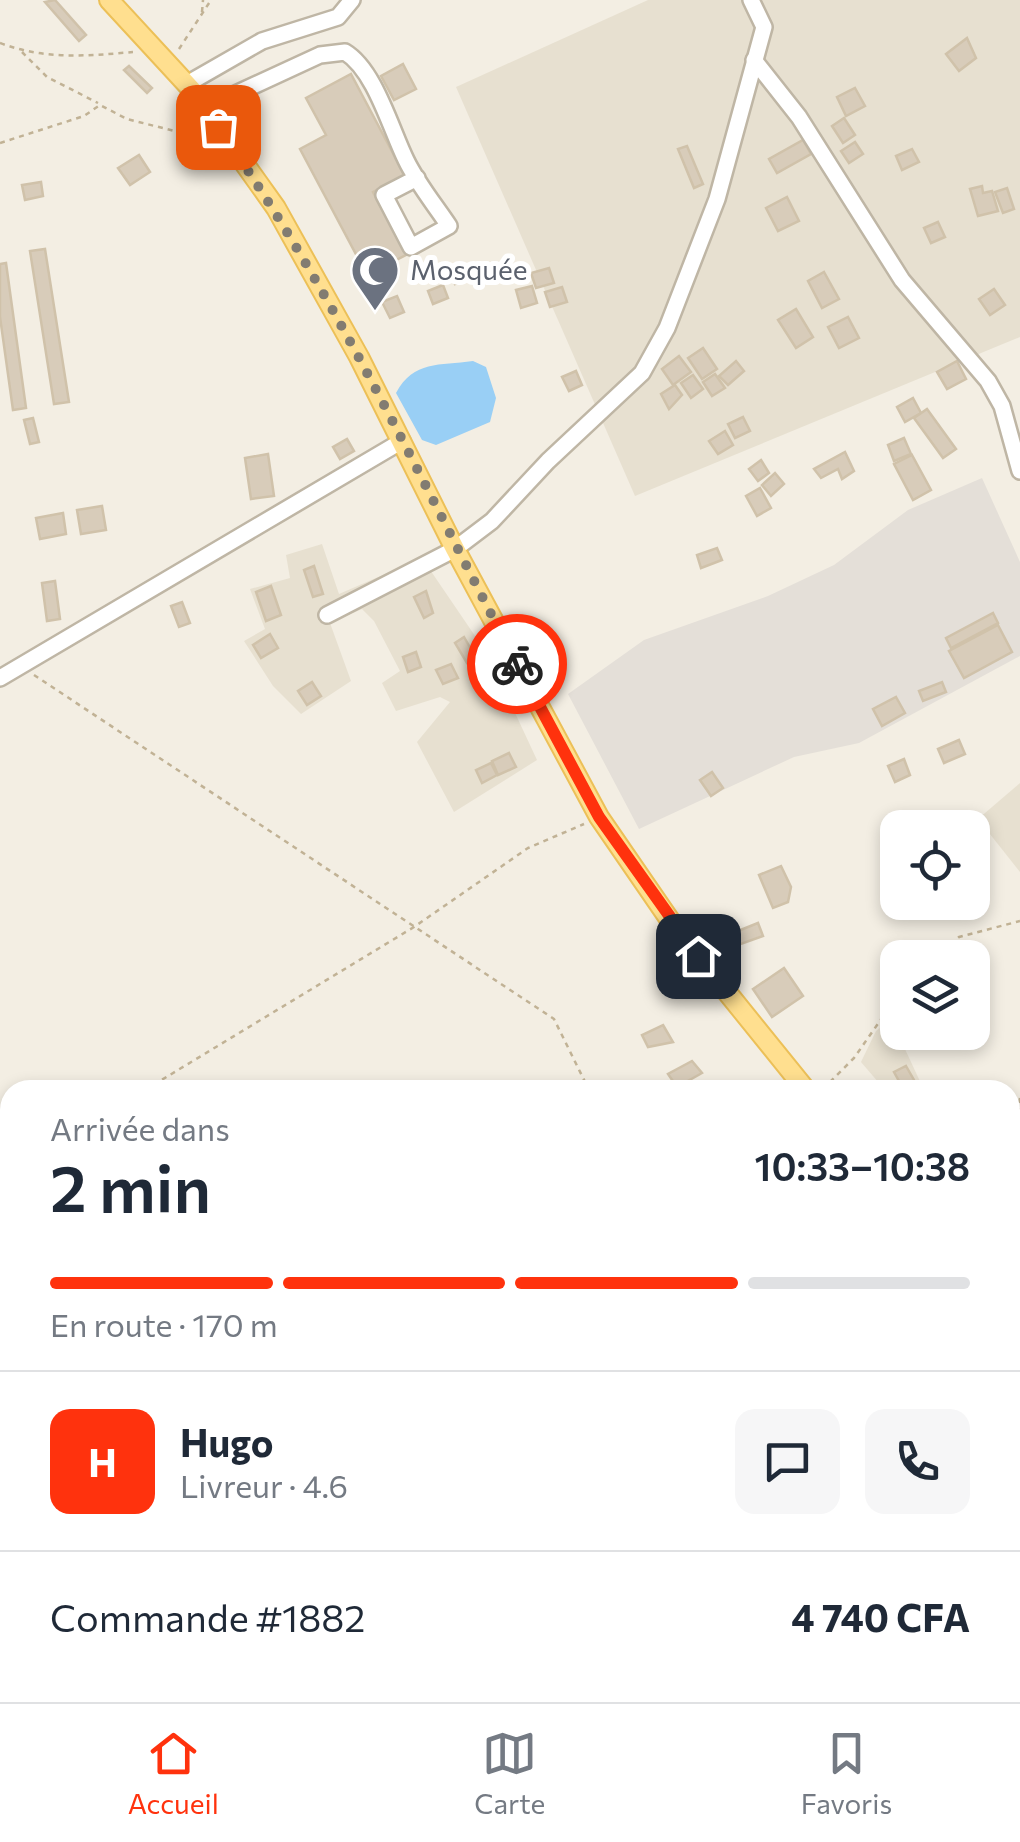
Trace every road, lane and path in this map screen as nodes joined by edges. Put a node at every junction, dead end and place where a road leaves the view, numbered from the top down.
1 (108, 0) edge
2 (203, 0) edge
3 (210, 0) edge
4 (352, 0) edge
5 (751, 0) edge
6 (202, 14) junction
7 (0, 44) edge
8 (21, 52) junction
9 (140, 52) dead end
10 (754, 60) junction
11 (169, 65) junction
12 (187, 84) junction
13 (100, 105) junction
14 (205, 108) junction
15 (0, 143) edge
16 (232, 146) junction
17 (417, 178) junction
18 (402, 441) junction
19 (1020, 471) edge
20 (455, 549) junction
21 (326, 614) dead end
22 (20, 666) junction
23 (0, 678) edge
24 (599, 817) junction
25 (1020, 921) edge
26 (414, 927) junction
27 (956, 940) edge
28 (880, 1021) edge
29 (162, 1080) edge
30 (583, 1080) edge
31 (798, 1080) edge
32 (832, 1080) edge

1 - 11 main road
2 - 6 path
3 - 6 path
4 - 12 street
5 - 10 street
6 - 11 path
7 - 8 path
8 - 9 path
8 - 13 path
10 - 19 street
10 - 20 street
11 - 12 main road
12 - 14 main road
13 - 15 path
13 - 16 path
14 - 16 main road
14 - 17 street
16 - 18 main road
17 - 17 street
18 - 20 main road
18 - 22 street
20 - 21 street
20 - 24 main road
22 - 23 street
22 - 26 path
24 - 26 path
24 - 31 main road
25 - 27 path
26 - 29 path
26 - 30 path
28 - 32 path

